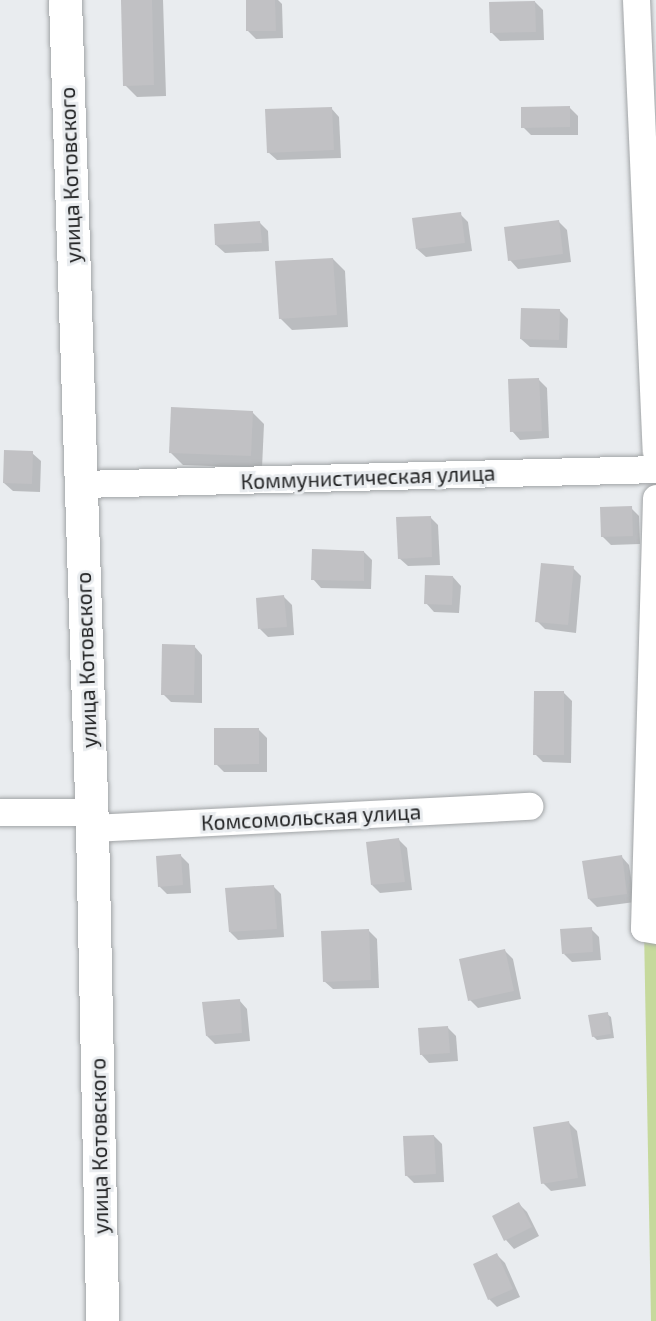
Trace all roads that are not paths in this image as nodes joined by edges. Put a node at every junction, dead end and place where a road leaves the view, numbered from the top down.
1 (65, 0) edge
2 (636, 0) edge
3 (656, 451) edge
4 (656, 469) edge
5 (81, 484) junction
6 (656, 498) edge
7 (529, 806) dead end
8 (0, 812) edge
9 (92, 820) junction
10 (650, 929) edge
11 (102, 1321) edge

1 - 5 main road, улица Котовского
2 - 3 street
4 - 5 street, Коммунистическая улица
5 - 9 main road, улица Котовского
6 - 10 street
7 - 9 street, Комсомольская улица
8 - 9 street, Комсомольская улица
9 - 11 main road, улица Котовского

